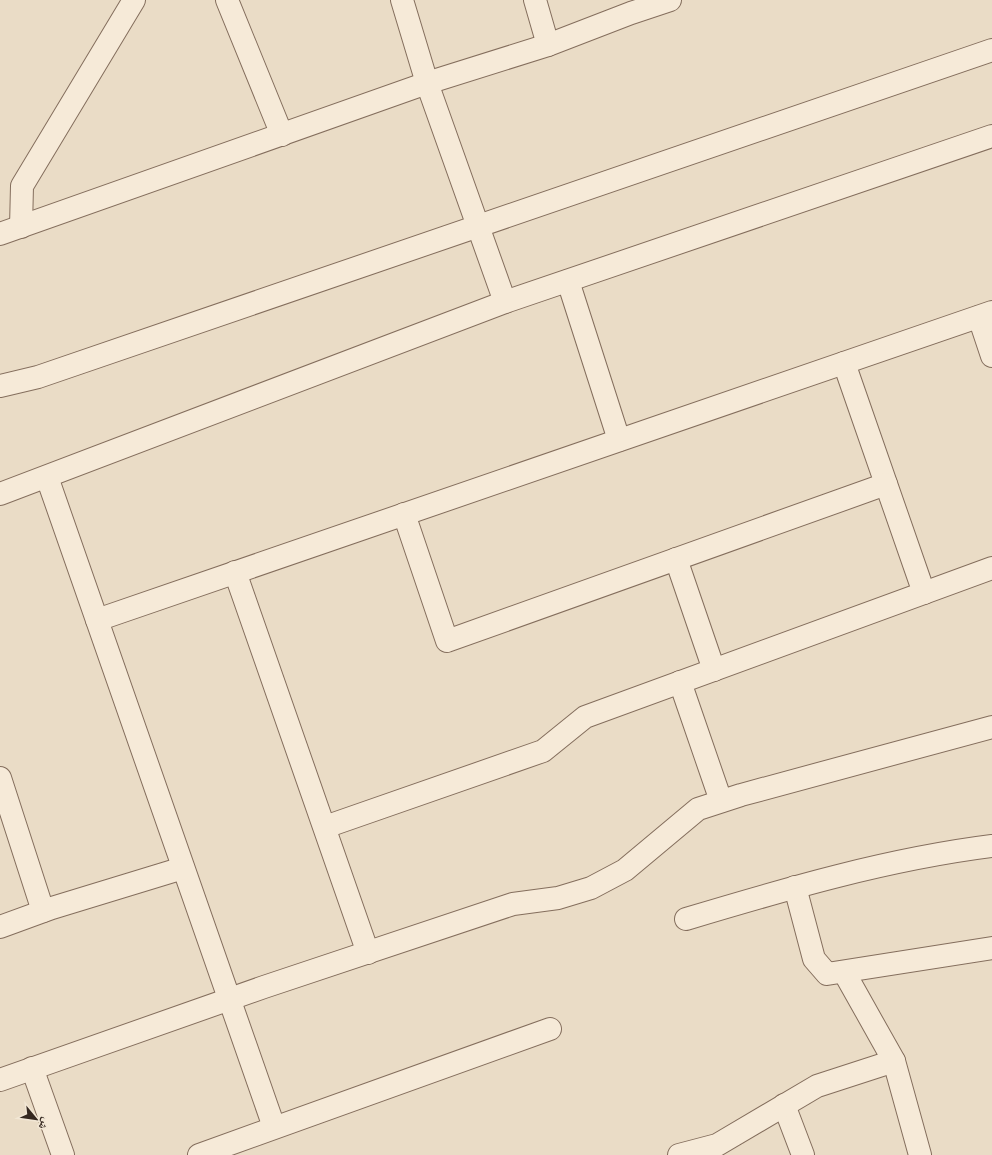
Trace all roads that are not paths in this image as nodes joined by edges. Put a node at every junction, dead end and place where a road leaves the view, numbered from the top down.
1 (134, 0) edge
2 (227, 0) edge
3 (402, 0) edge
4 (535, 0) edge
5 (670, 0) edge
6 (548, 45) junction
7 (992, 50) edge
8 (427, 83) junction
9 (282, 135) junction
10 (992, 136) edge
11 (478, 226) junction
12 (21, 227) junction
13 (0, 234) edge
14 (568, 281) junction
15 (505, 302) junction
16 (985, 314) edge
17 (992, 356) edge
18 (844, 363) junction
19 (0, 386) edge
20 (619, 440) junction
21 (47, 477) junction
22 (886, 484) junction
23 (0, 494) edge
24 (404, 514) junction
25 (676, 559) junction
26 (992, 568) edge
27 (235, 572) junction
28 (924, 593) junction
29 (97, 620) junction
30 (714, 670) junction
31 (680, 682) junction
32 (992, 727) edge
33 (0, 778) edge
34 (721, 802) junction
35 (325, 826) junction
36 (992, 846) edge
37 (183, 868) junction
38 (795, 887) junction
39 (43, 911) junction
40 (686, 920) dead end
41 (0, 927) edge
42 (992, 948) edge
43 (368, 953) junction
44 (844, 972) junction
45 (230, 999) junction
46 (550, 1028) dead end
47 (894, 1061) junction
48 (32, 1068) junction
49 (0, 1080) edge
50 (784, 1105) junction
51 (274, 1127) junction
52 (63, 1155) edge
53 (199, 1155) edge
54 (679, 1155) edge
55 (803, 1155) edge
56 (920, 1155) edge

1 - 12 street
2 - 9 street
3 - 8 street
4 - 6 street
5 - 6 street
6 - 8 street
7 - 11 street
8 - 9 street
8 - 11 street
9 - 12 street
10 - 14 street
11 - 15 street
11 - 19 street
12 - 13 street
14 - 15 street
14 - 20 street
15 - 21 street
16 - 17 street
16 - 18 street
18 - 20 street
18 - 22 street
20 - 24 street
21 - 23 street
21 - 29 street
22 - 25 street
22 - 28 street
24 - 25 street
24 - 27 street
25 - 30 street
26 - 28 street
27 - 29 street
27 - 35 street
28 - 30 street
29 - 37 street
30 - 31 street
31 - 34 street
31 - 35 street
32 - 34 street
33 - 39 street
34 - 43 street
35 - 43 street
36 - 38 street
37 - 39 street
37 - 45 street
38 - 40 street
38 - 44 street
39 - 41 street
42 - 44 street
43 - 45 street
44 - 47 street
45 - 48 street
45 - 51 street
46 - 51 street
47 - 50 street
47 - 56 street
48 - 49 street
48 - 52 street
50 - 54 street
50 - 55 street
51 - 53 street

